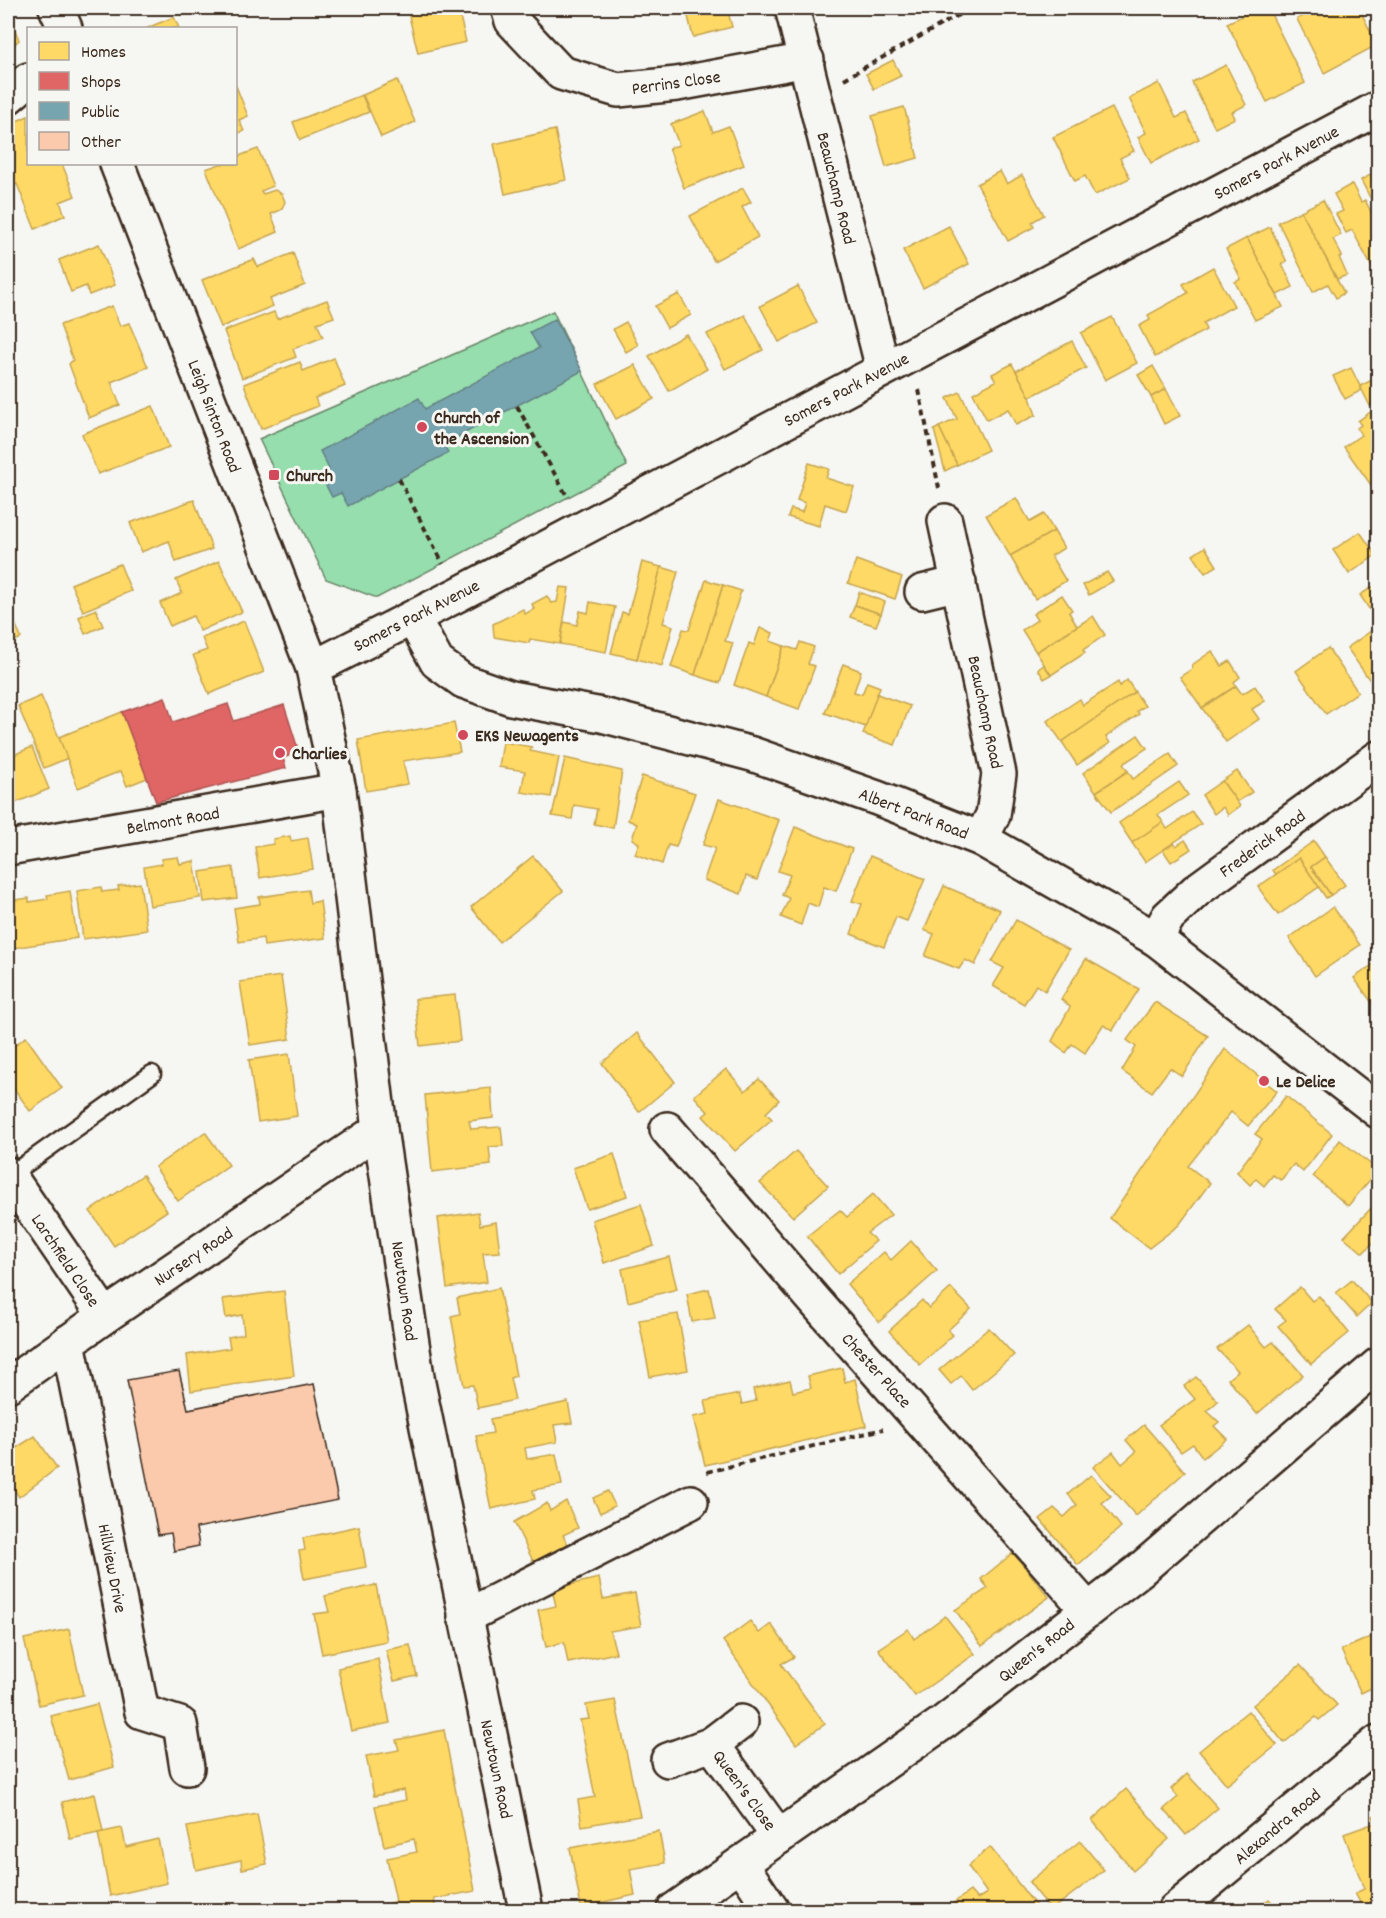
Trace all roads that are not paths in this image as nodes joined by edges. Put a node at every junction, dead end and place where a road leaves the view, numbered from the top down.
1 (56, 8) edge
2 (508, 8) edge
3 (792, 8) edge
4 (65, 27) edge
5 (807, 60) junction
6 (27, 81) edge
7 (8, 97) edge
8 (1378, 108) edge
9 (117, 165) edge
10 (883, 369) junction
11 (945, 521) road end
12 (958, 583) junction
13 (922, 592) dead end
14 (413, 618) junction
15 (313, 668) junction
16 (1378, 758) edge
17 (339, 790) junction
18 (981, 839) junction
19 (8, 848) edge
20 (1156, 939) junction
21 (152, 1074) dead end
22 (1378, 1111) edge
23 (380, 1129) junction
24 (667, 1130) dead end
25 (8, 1175) edge
26 (105, 1316) junction
27 (68, 1342) junction
28 (1378, 1365) edge
29 (8, 1385) edge
30 (691, 1502) road end
31 (1088, 1610) junction
32 (465, 1617) junction
33 (741, 1722) dead end
34 (1378, 1742) edge
35 (712, 1744) junction
36 (668, 1760) dead end
37 (188, 1768) dead end
38 (779, 1837) junction
39 (741, 1864) junction
40 (526, 1911) edge
41 (674, 1911) edge
42 (772, 1911) edge
43 (1175, 1911) edge

1 - 4 street
2 - 5 street, Perrins Close
3 - 5 street, Beauchamp Road
5 - 10 street, Beauchamp Road
6 - 7 street
8 - 10 street, Somers Park Avenue
9 - 15 street, Leigh Sinton Road
10 - 14 street, Somers Park Avenue
11 - 12 street, Beauchamp Road
12 - 13 street
12 - 18 street, Beauchamp Road
14 - 15 street, Somers Park Avenue
14 - 18 street, Albert Park Road
15 - 17 street, Newtown Road
16 - 20 street, Frederick Road
17 - 19 street, Belmont Road
17 - 23 street, Newtown Road
18 - 20 street, Albert Park Road
20 - 22 street, Albert Park Road
21 - 25 lane
23 - 26 street, Nursery Road
23 - 32 street, Newtown Road
24 - 31 street, Chester Place
25 - 26 street, Larchfield Close
26 - 27 street, Nursery Road
27 - 29 street, Nursery Road
27 - 37 street, Hillview Drive
28 - 31 street, Queen's Road
30 - 32 street
31 - 38 street, Queen's Road
32 - 40 street, Newtown Road
33 - 35 street, Queen's Close
34 - 43 street, Alexandra Road
35 - 36 street, Queen's Close
35 - 38 street, Queen's Close
38 - 39 street, Queen's Road
39 - 41 street, Queen's Road
39 - 42 street

